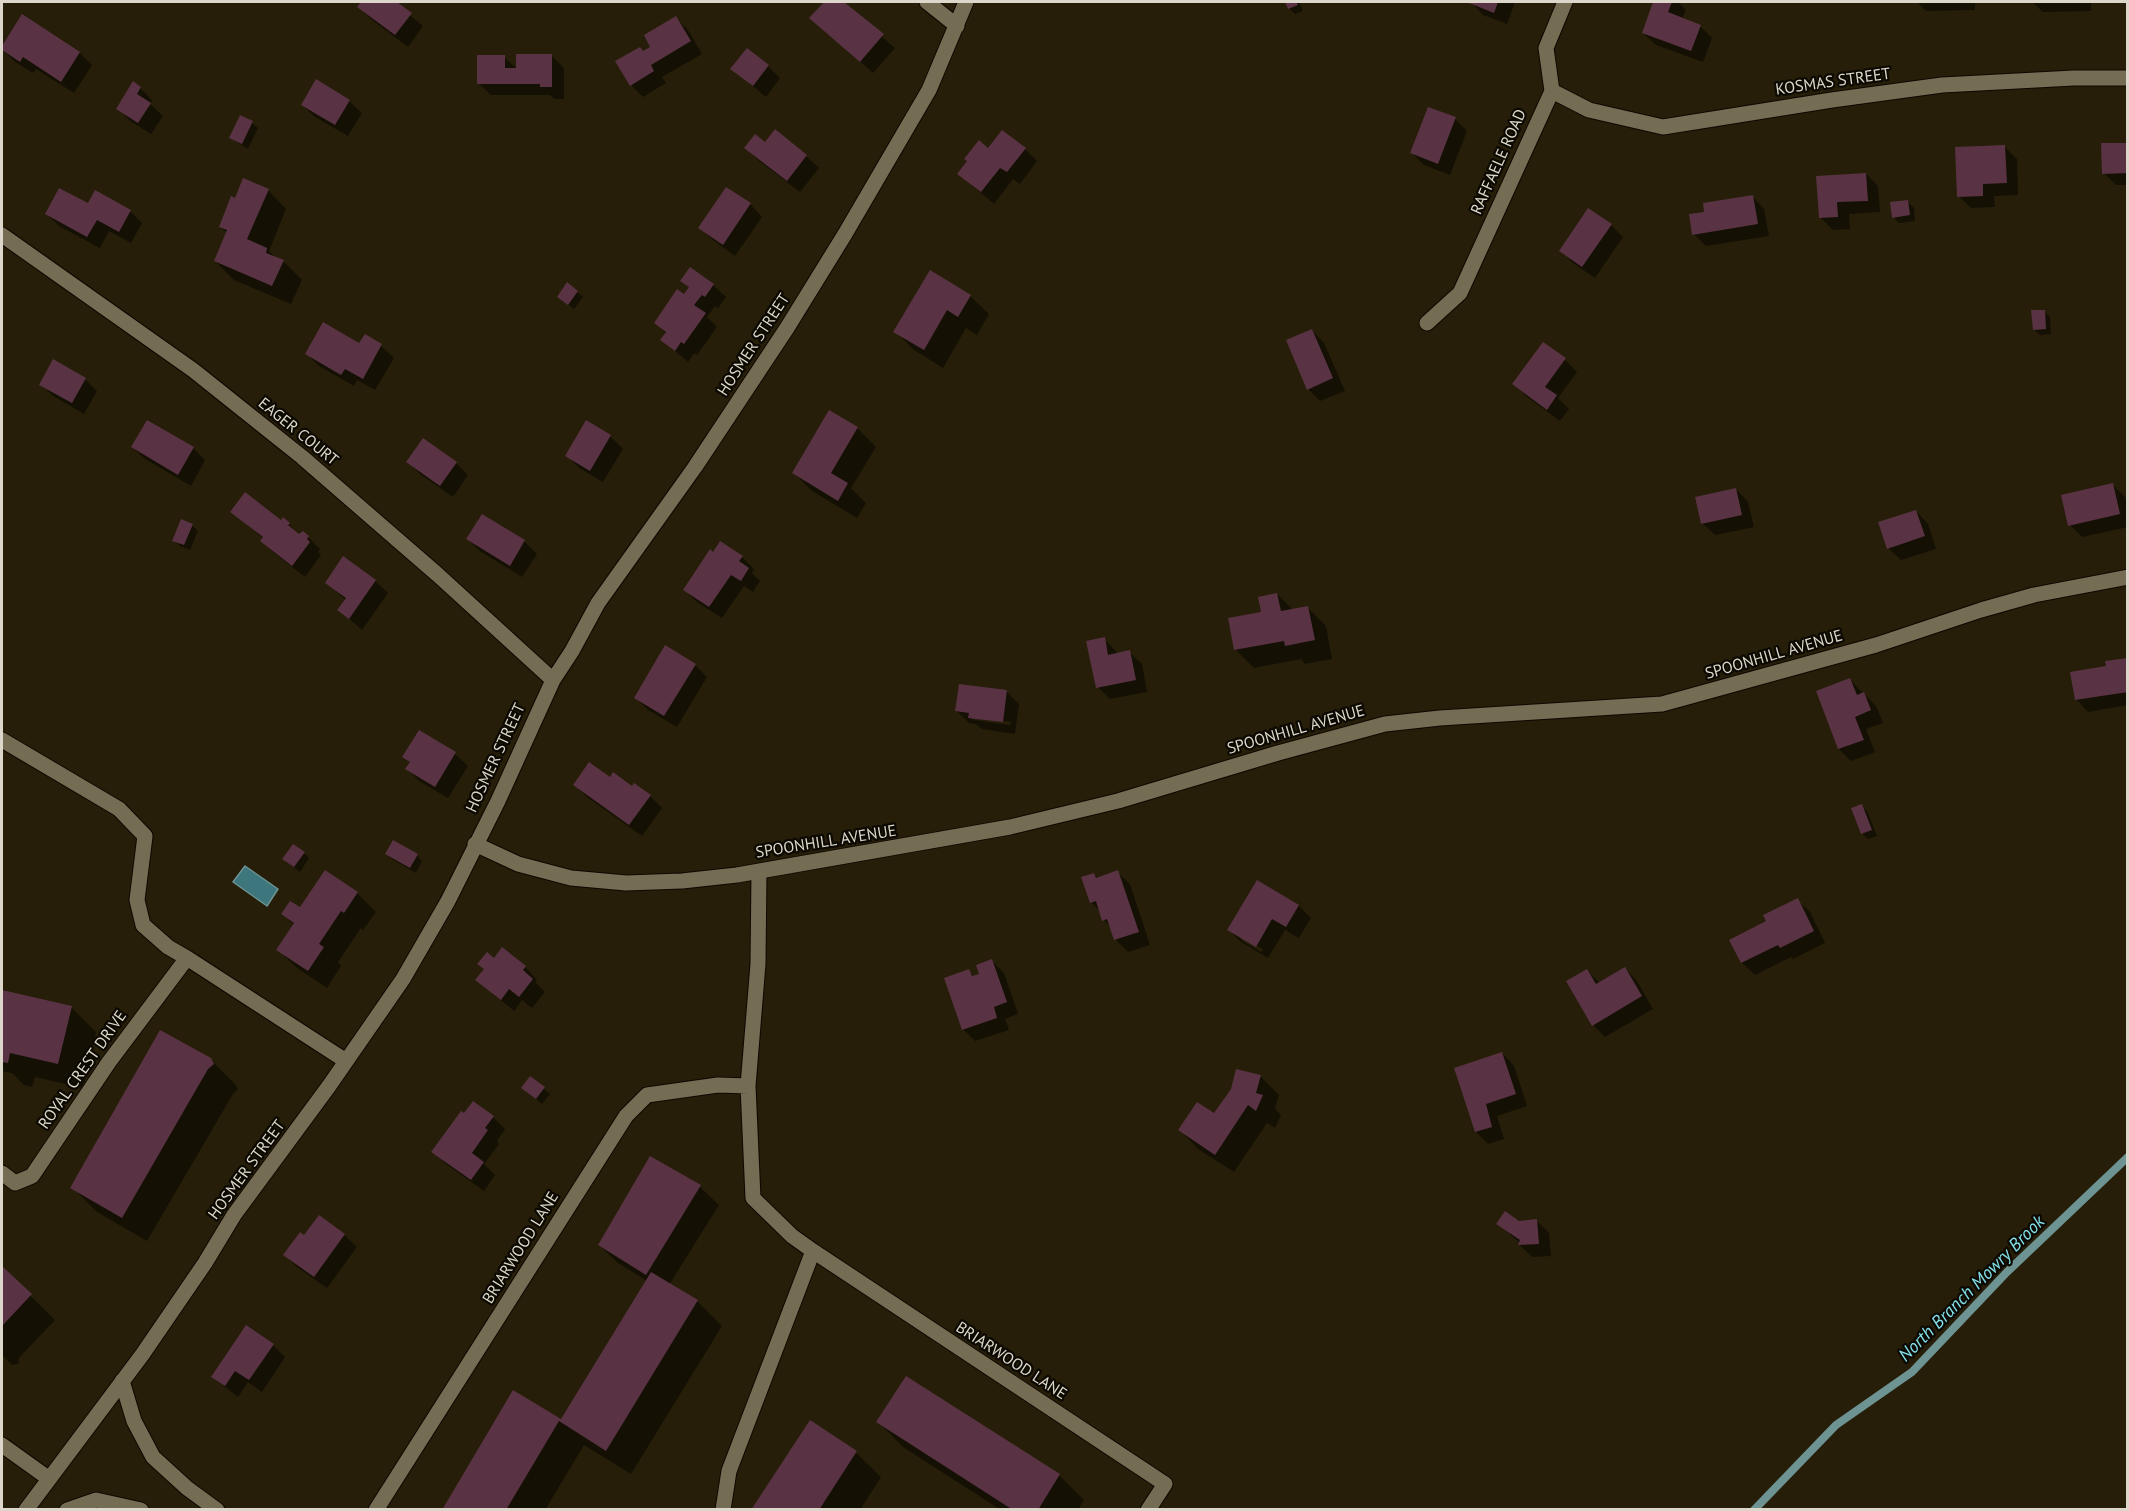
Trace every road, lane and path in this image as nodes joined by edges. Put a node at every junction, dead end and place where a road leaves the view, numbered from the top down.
1 (927, 2) edge
2 (966, 2) edge
3 (1565, 2) edge
4 (957, 26) junction
5 (2127, 78) edge
6 (1552, 91) junction
7 (2, 235) edge
8 (1427, 323) dead end
9 (2127, 577) edge
10 (553, 680) junction
11 (2, 740) edge
12 (475, 844) junction
13 (759, 871) junction
14 (187, 958) junction
15 (346, 1061) junction
16 (748, 1086) junction
17 (2, 1173) edge
18 (813, 1251) junction
19 (122, 1381) junction
20 (2, 1445) edge
21 (48, 1478) junction
22 (26, 1509) edge
23 (67, 1509) edge
24 (141, 1509) edge
25 (217, 1509) edge
26 (376, 1509) edge
27 (723, 1509) edge
28 (1148, 1509) edge

1 - 4 street
2 - 4 street, HOSMER STREET
3 - 6 street
4 - 10 street, HOSMER STREET
5 - 6 street, KOSMAS STREET
6 - 8 street, RAFFAELE ROAD
7 - 10 street, EAGER COURT
9 - 13 street, SPOONHILL AVENUE
10 - 12 street, HOSMER STREET
11 - 14 street
12 - 13 street, SPOONHILL AVENUE
12 - 15 street, HOSMER STREET
13 - 16 street, BRIARWOOD LANE
14 - 15 street
14 - 17 street, ROYAL CREST DRIVE
15 - 19 street, HOSMER STREET
16 - 18 street, BRIARWOOD LANE
16 - 26 street, BRIARWOOD LANE
18 - 27 street
18 - 28 street, BRIARWOOD LANE
19 - 21 street, HOSMER STREET
19 - 25 street
20 - 21 street
21 - 22 street, HOSMER STREET
23 - 24 street

